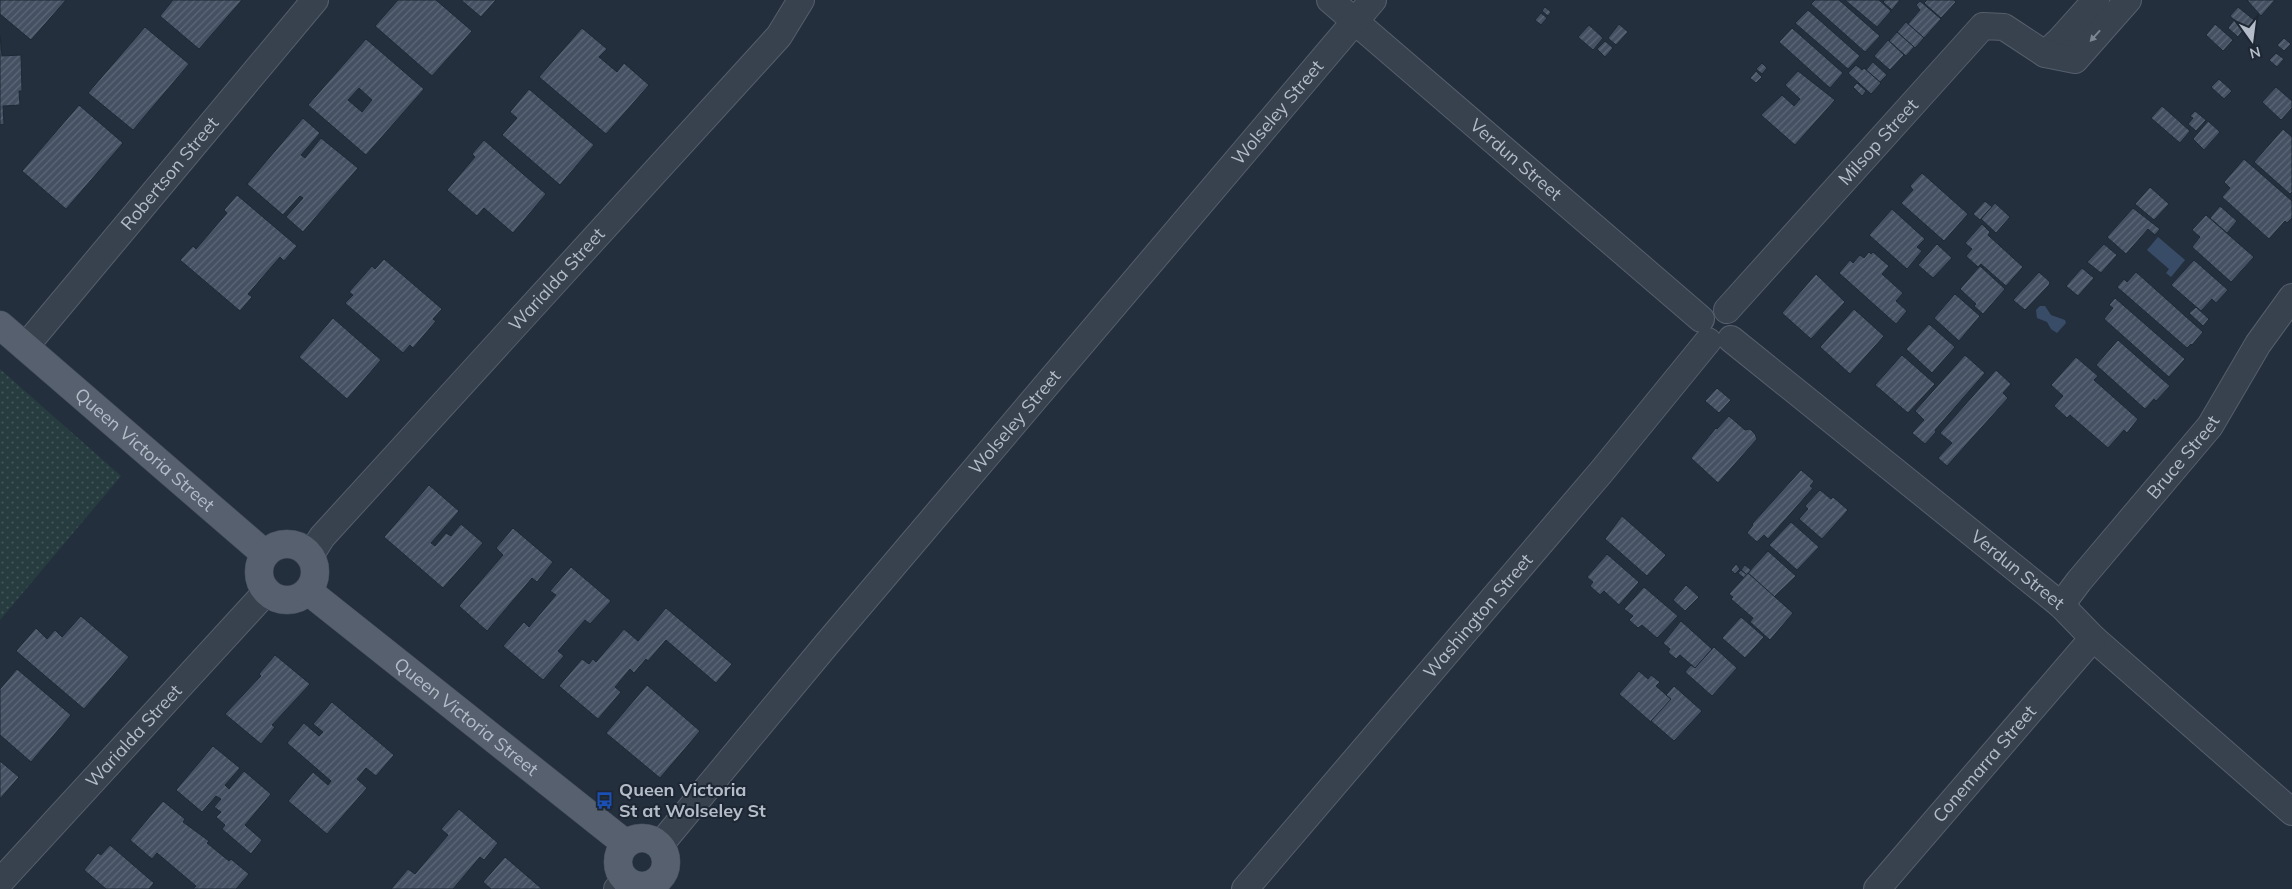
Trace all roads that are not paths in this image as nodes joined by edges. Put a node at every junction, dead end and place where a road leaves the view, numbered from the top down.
1 (315, 0) edge
2 (801, 0) edge
3 (1330, 0) edge
4 (1373, 0) edge
5 (2096, 0) edge
6 (2128, 0) edge
7 (1355, 21) junction
8 (2045, 54) junction
9 (2292, 297) edge
10 (0, 326) edge
11 (1713, 333) junction
12 (25, 347) junction
13 (265, 554) junction
14 (310, 556) junction
15 (267, 591) junction
16 (308, 591) junction
17 (2061, 605) junction
18 (2093, 638) junction
19 (2292, 812) edge
20 (626, 844) junction
21 (660, 845) junction
22 (0, 882) edge
23 (621, 884) edge
24 (667, 884) edge
25 (1245, 889) edge
26 (1877, 889) edge

1 - 12 street, Robertson Street
2 - 14 street, Warialda Street
3 - 7 street, Verdun Street
4 - 7 street, Wolseley Street
5 - 8 street
6 -> 8 street, Milsop Street
7 - 11 street, Verdun Street
7 - 21 street, Wolseley Street
8 - 11 street, Milsop Street
9 - 17 street, Bruce Street
10 - 12 main road, Queen Victoria Street
11 - 17 street, Verdun Street
11 - 25 street, Washington Street
12 - 13 main road, Queen Victoria Street
13 - 14 main road
13 - 15 main road
14 - 16 main road
15 - 16 main road
15 - 22 street, Warialda Street
16 - 20 main road, Queen Victoria Street
17 - 18 street, Verdun Street
18 - 19 street, Verdun Street
18 - 26 street, Conemarra Street
20 - 21 main road
20 - 23 main road
21 - 24 main road
23 - 24 main road

